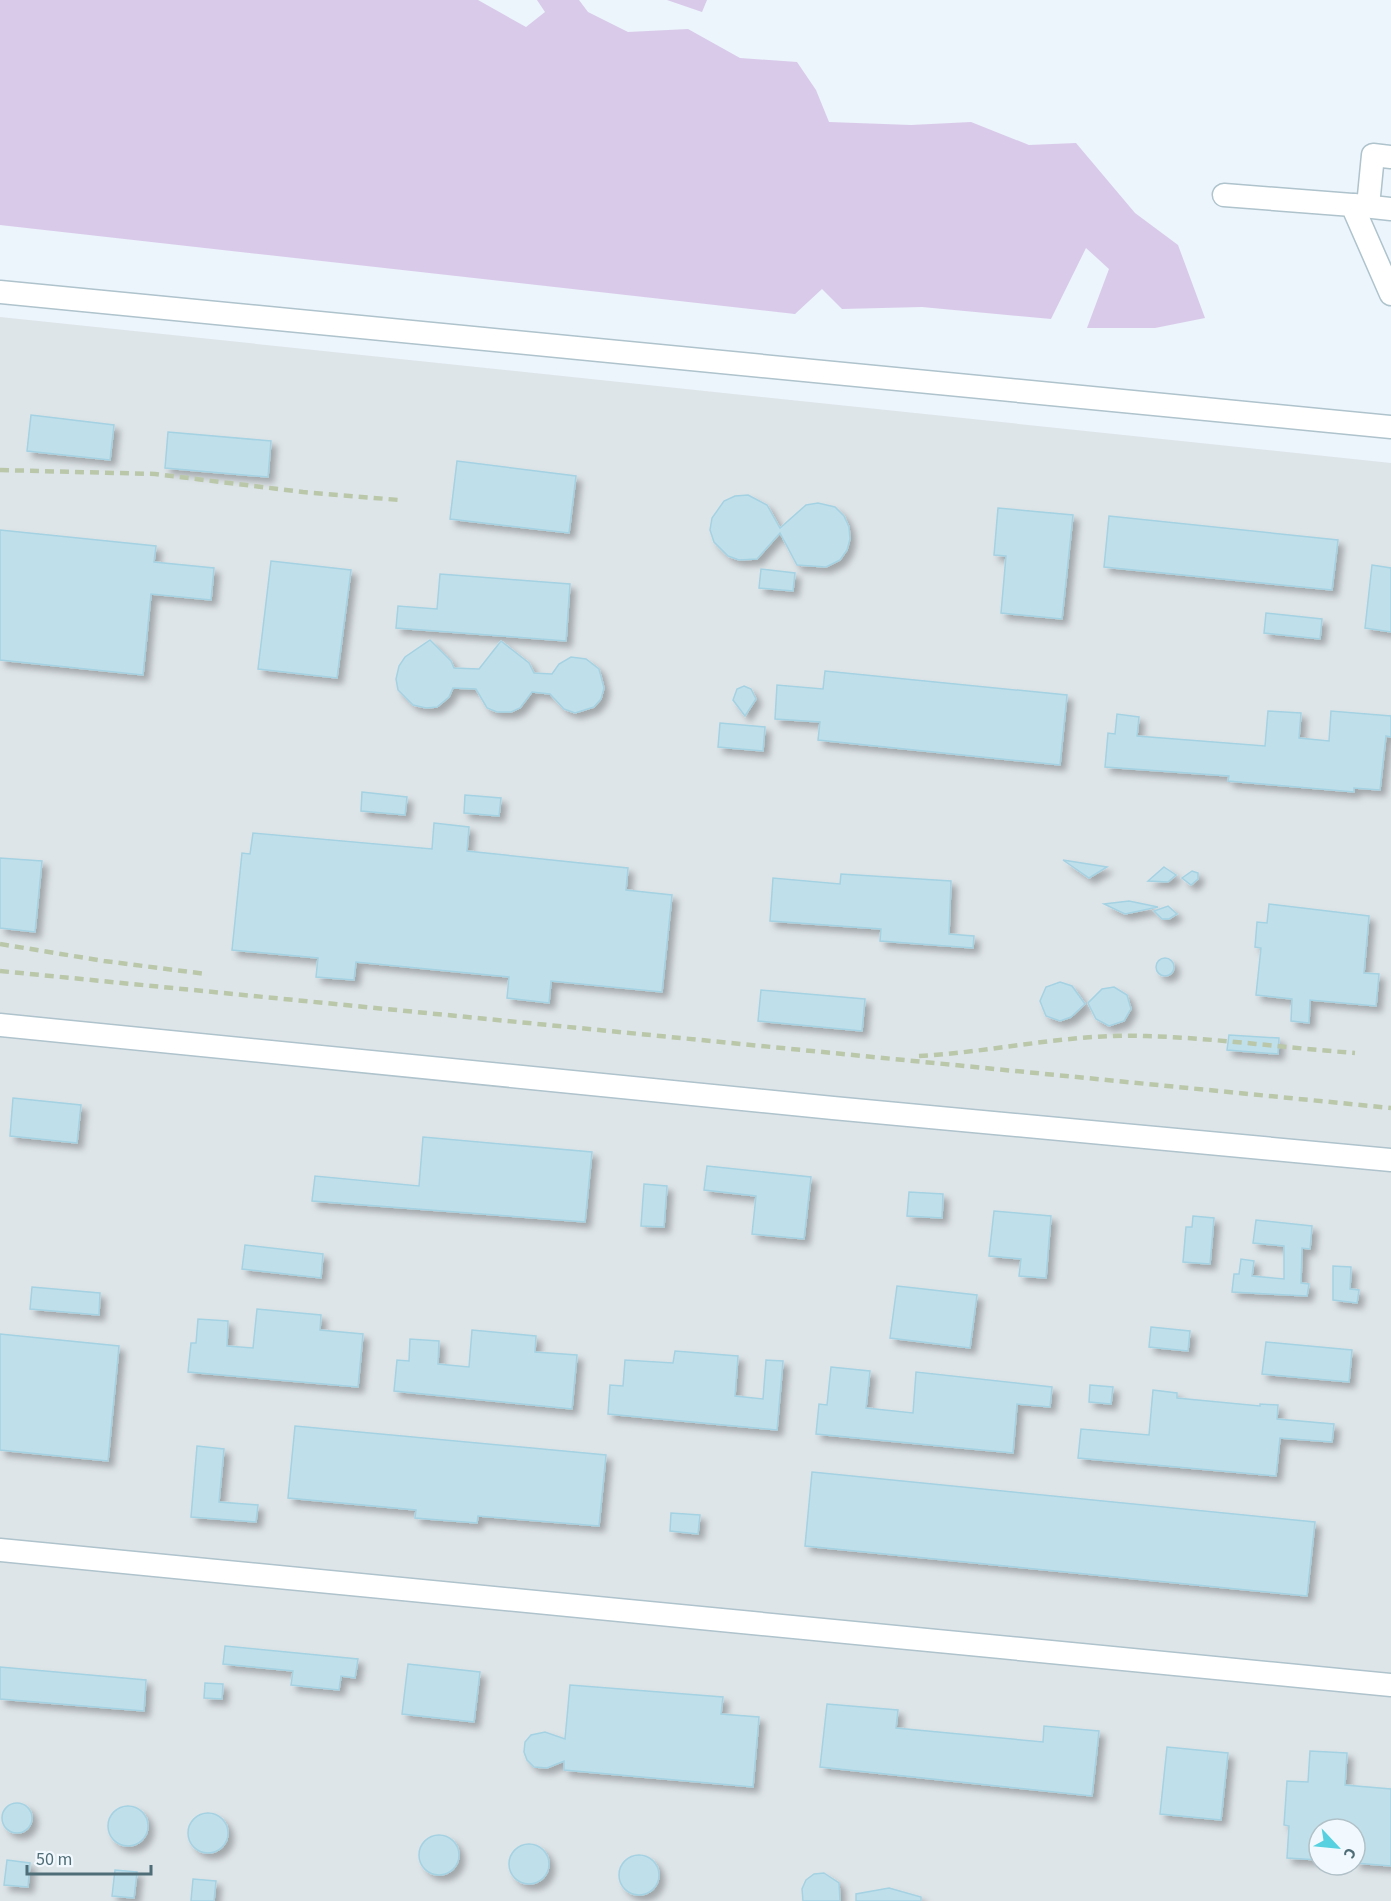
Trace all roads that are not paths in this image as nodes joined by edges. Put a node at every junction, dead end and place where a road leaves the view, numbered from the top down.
1 (1391, 157) edge
2 (1224, 195) dead end
3 (1360, 206) junction
4 (1391, 209) edge
5 (0, 292) edge
6 (1391, 294) edge
7 (1391, 427) edge
8 (0, 1025) edge
9 (1391, 1160) edge
10 (0, 1550) edge
11 (1391, 1684) edge

1 - 3 street
2 - 3 street
3 - 4 street
3 - 6 street
5 - 7 street
8 - 9 street
10 - 11 street

